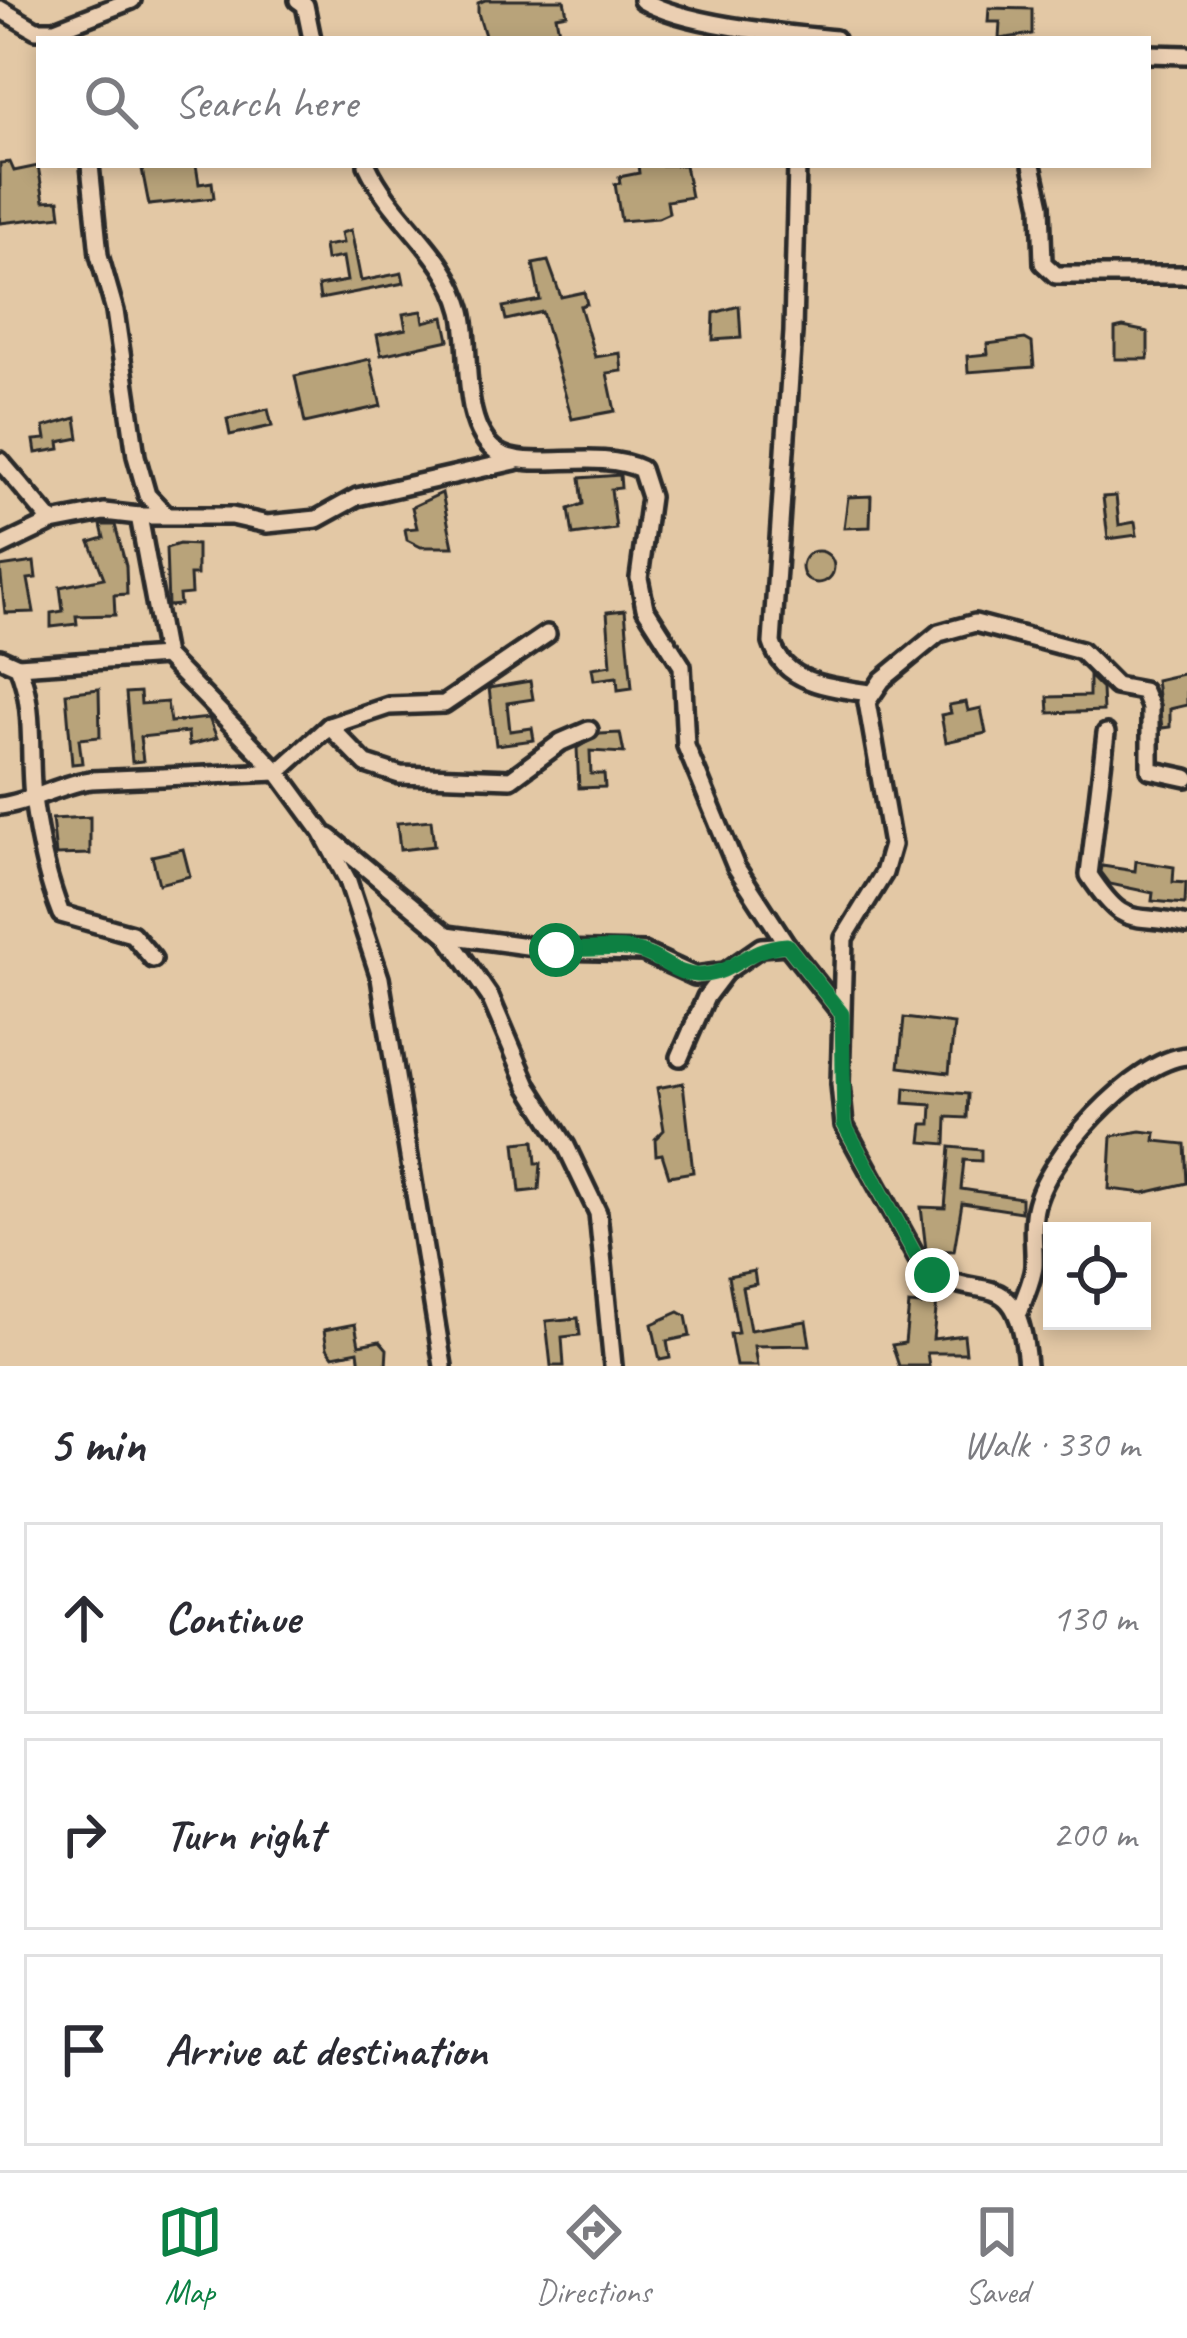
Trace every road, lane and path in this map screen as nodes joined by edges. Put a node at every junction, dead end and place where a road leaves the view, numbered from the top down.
1 (132, 0) edge
2 (298, 0) edge
3 (642, 0) edge
4 (0, 9) edge
5 (56, 35) edge
6 (311, 36) edge
7 (794, 36) edge
8 (1151, 54) edge
9 (1187, 55) edge
10 (91, 168) edge
11 (369, 168) edge
12 (797, 168) edge
13 (1033, 168) edge
14 (1187, 275) edge
15 (0, 461) edge
16 (516, 461) junction
17 (164, 513) junction
18 (139, 516) junction
19 (52, 522) junction
20 (0, 547) edge
21 (547, 634) dead end
22 (165, 656) junction
23 (0, 658) edge
24 (18, 665) junction
25 (871, 693) junction
26 (328, 726) junction
27 (589, 730) dead end
28 (1106, 733) dead end
29 (278, 772) junction
30 (1187, 778) edge
31 (33, 802) junction
32 (0, 806) edge
33 (322, 832) junction
34 (1187, 925) edge
35 (447, 935) junction
36 (787, 945) junction
37 (153, 958) dead end
38 (725, 973) junction
39 (842, 1014) junction
40 (1187, 1056) edge
41 (680, 1057) dead end
42 (1020, 1311) junction
43 (443, 1366) edge
44 (613, 1366) edge
45 (1027, 1366) edge

1 - 5 street
2 - 6 street
3 - 7 street
4 - 5 street
8 - 9 street
10 - 17 street
11 - 16 street
12 - 25 street
13 - 14 street
15 - 19 street
16 - 17 street
16 - 36 street
17 - 18 street
18 - 19 street
18 - 22 street
19 - 20 street
21 - 26 street
22 - 24 street
22 - 29 street
23 - 24 street
24 - 31 street
25 - 30 street
25 - 39 street
26 - 27 street
26 - 29 street
28 - 34 street
29 - 31 street
29 - 33 street
31 - 32 street
31 - 37 street
33 - 35 street
33 - 43 street
35 - 38 street
35 - 44 street
36 - 38 street
36 - 39 street
38 - 41 street
39 - 42 street
40 - 42 street
42 - 45 street

